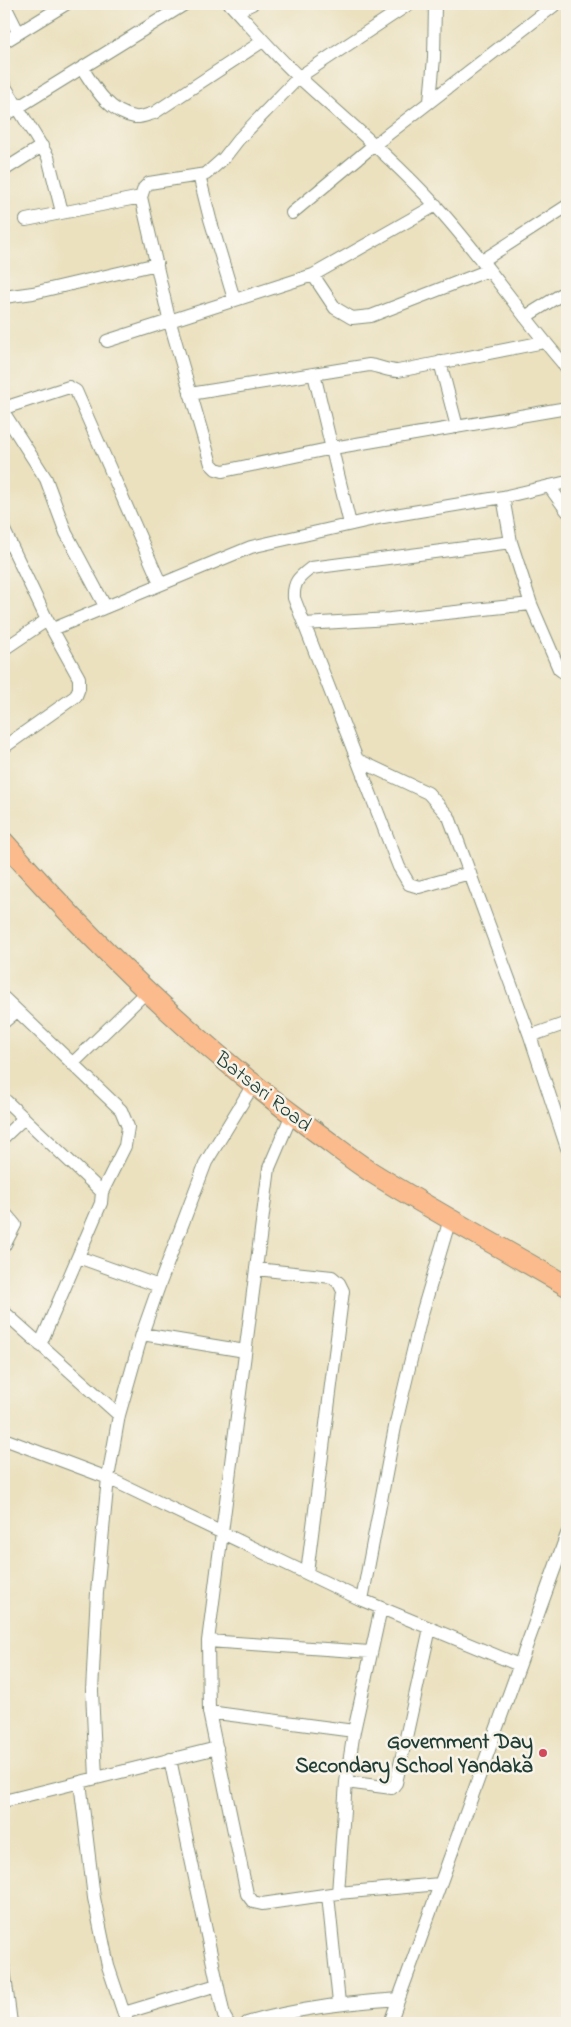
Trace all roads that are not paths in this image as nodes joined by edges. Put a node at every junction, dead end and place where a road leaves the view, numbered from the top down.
1 (4, 4) edge
2 (66, 4) edge
3 (185, 4) edge
4 (252, 4) edge
5 (409, 4) edge
6 (435, 4) edge
7 (556, 4) edge
8 (233, 8) edge
9 (18, 32) junction
10 (264, 41) junction
11 (4, 42) edge
12 (82, 68) junction
13 (299, 77) junction
14 (4, 85) edge
15 (430, 101) junction
16 (19, 107) junction
17 (4, 116) edge
18 (374, 145) junction
19 (42, 146) junction
20 (4, 170) edge
21 (199, 175) junction
22 (142, 197) junction
23 (436, 206) junction
24 (567, 206) edge
25 (62, 212) junction
26 (292, 213) dead end
27 (26, 220) dead end
28 (156, 264) junction
29 (485, 265) junction
30 (313, 275) junction
31 (567, 291) edge
32 (4, 297) edge
33 (234, 298) junction
34 (525, 317) junction
35 (169, 319) junction
36 (106, 341) dead end
37 (544, 342) junction
38 (440, 362) junction
39 (567, 366) edge
40 (314, 374) junction
41 (190, 394) junction
42 (4, 408) edge
43 (567, 408) edge
44 (4, 413) edge
45 (458, 427) junction
46 (333, 448) junction
47 (567, 482) edge
48 (549, 486) junction
49 (503, 497) junction
50 (567, 511) edge
51 (350, 524) junction
52 (4, 530) edge
53 (511, 542) junction
54 (160, 583) junction
55 (531, 604) junction
56 (105, 606) junction
57 (50, 624) junction
58 (304, 624) junction
59 (4, 649) edge
60 (567, 675) edge
61 (4, 747) edge
62 (358, 760) junction
63 (4, 842) edge
64 (470, 873) junction
65 (146, 992) junction
66 (4, 998) edge
67 (17, 1011) junction
68 (4, 1022) edge
69 (567, 1023) edge
70 (530, 1036) junction
71 (72, 1064) junction
72 (253, 1085) junction
73 (4, 1099) edge
74 (292, 1114) junction
75 (24, 1118) junction
76 (4, 1137) edge
77 (567, 1148) edge
78 (102, 1192) junction
79 (4, 1212) edge
80 (450, 1219) junction
81 (4, 1246) edge
82 (78, 1257) junction
83 (256, 1269) junction
84 (159, 1286) junction
85 (567, 1286) edge
86 (4, 1312) edge
87 (142, 1334) junction
88 (40, 1345) junction
89 (245, 1350) junction
90 (119, 1415) junction
91 (4, 1439) edge
92 (108, 1478) junction
93 (222, 1532) junction
94 (567, 1534) edge
95 (307, 1573) junction
96 (362, 1600) junction
97 (381, 1608) junction
98 (430, 1628) junction
99 (208, 1641) junction
100 (370, 1652) junction
101 (519, 1665) junction
102 (209, 1712) junction
103 (354, 1731) junction
104 (217, 1748) junction
105 (170, 1760) junction
106 (96, 1778) junction
107 (80, 1782) junction
108 (346, 1782) junction
109 (4, 1801) edge
110 (440, 1884) junction
111 (333, 1894) junction
112 (4, 1969) edge
113 (217, 1985) junction
114 (399, 1999) junction
115 (339, 2003) junction
116 (125, 2018) edge
117 (11, 2023) edge
118 (228, 2023) edge
119 (247, 2023) edge
120 (390, 2023) edge

1 - 9 street
2 - 9 street
3 - 12 street
4 - 8 street
5 - 13 street
6 - 15 street
7 - 15 street
8 - 10 street
9 - 11 street
10 - 12 street
10 - 13 street
12 - 16 street
13 - 18 street
13 - 21 street
14 - 16 street
15 - 18 street
16 - 17 street
16 - 19 street
18 - 23 street
18 - 26 street
19 - 20 street
19 - 25 street
21 - 22 street
21 - 33 street
22 - 25 street
22 - 28 street
23 - 29 street
23 - 30 street
24 - 29 street
25 - 27 street
28 - 32 street
28 - 35 street
29 - 30 street
29 - 34 street
30 - 33 street
31 - 34 street
33 - 35 street
34 - 37 street
35 - 36 street
35 - 41 street
37 - 38 street
37 - 39 street
38 - 40 street
38 - 45 street
40 - 41 street
40 - 46 street
41 - 46 street
42 - 54 street
43 - 45 street
44 - 56 street
45 - 46 street
46 - 51 street
47 - 48 street
48 - 49 street
48 - 50 street
49 - 51 street
49 - 53 street
51 - 54 street
52 - 57 street
53 - 55 street
53 - 58 street
54 - 56 street
55 - 58 street
55 - 60 street
56 - 57 street
57 - 59 street
57 - 61 street
58 - 62 street
62 - 64 street
62 - 64 street
63 - 65 main road, Batsari Road
64 - 70 street
65 - 71 street
65 - 72 main road, Batsari Road
66 - 67 street
67 - 68 street
67 - 71 street
69 - 70 street
70 - 77 street
71 - 78 street
72 - 74 main road, Batsari Road
72 - 84 street
73 - 75 street
74 - 80 main road, Batsari Road
74 - 83 street
75 - 76 street
75 - 78 street
78 - 82 street
79 - 81 street
80 - 85 main road, Batsari Road
80 - 96 street
82 - 84 street
82 - 88 street
83 - 89 street
83 - 95 street
84 - 87 street
86 - 88 street
87 - 89 street
87 - 90 street
88 - 90 street
89 - 93 street
90 - 92 street
91 - 92 street
92 - 93 street
92 - 106 street
93 - 95 street
93 - 99 street
94 - 101 street
95 - 96 street
96 - 97 street
97 - 98 street
97 - 100 street
98 - 101 street
98 - 108 street
99 - 100 street
99 - 102 street
100 - 103 street
101 - 110 street
102 - 103 street
102 - 104 street
103 - 108 street
104 - 105 street
104 - 111 street
105 - 106 street
105 - 113 street
106 - 107 street
107 - 109 street
107 - 116 street
108 - 111 street
110 - 111 street
110 - 114 street
111 - 115 street
112 - 117 street
113 - 116 street
113 - 118 street
114 - 115 street
114 - 120 street
115 - 119 street

